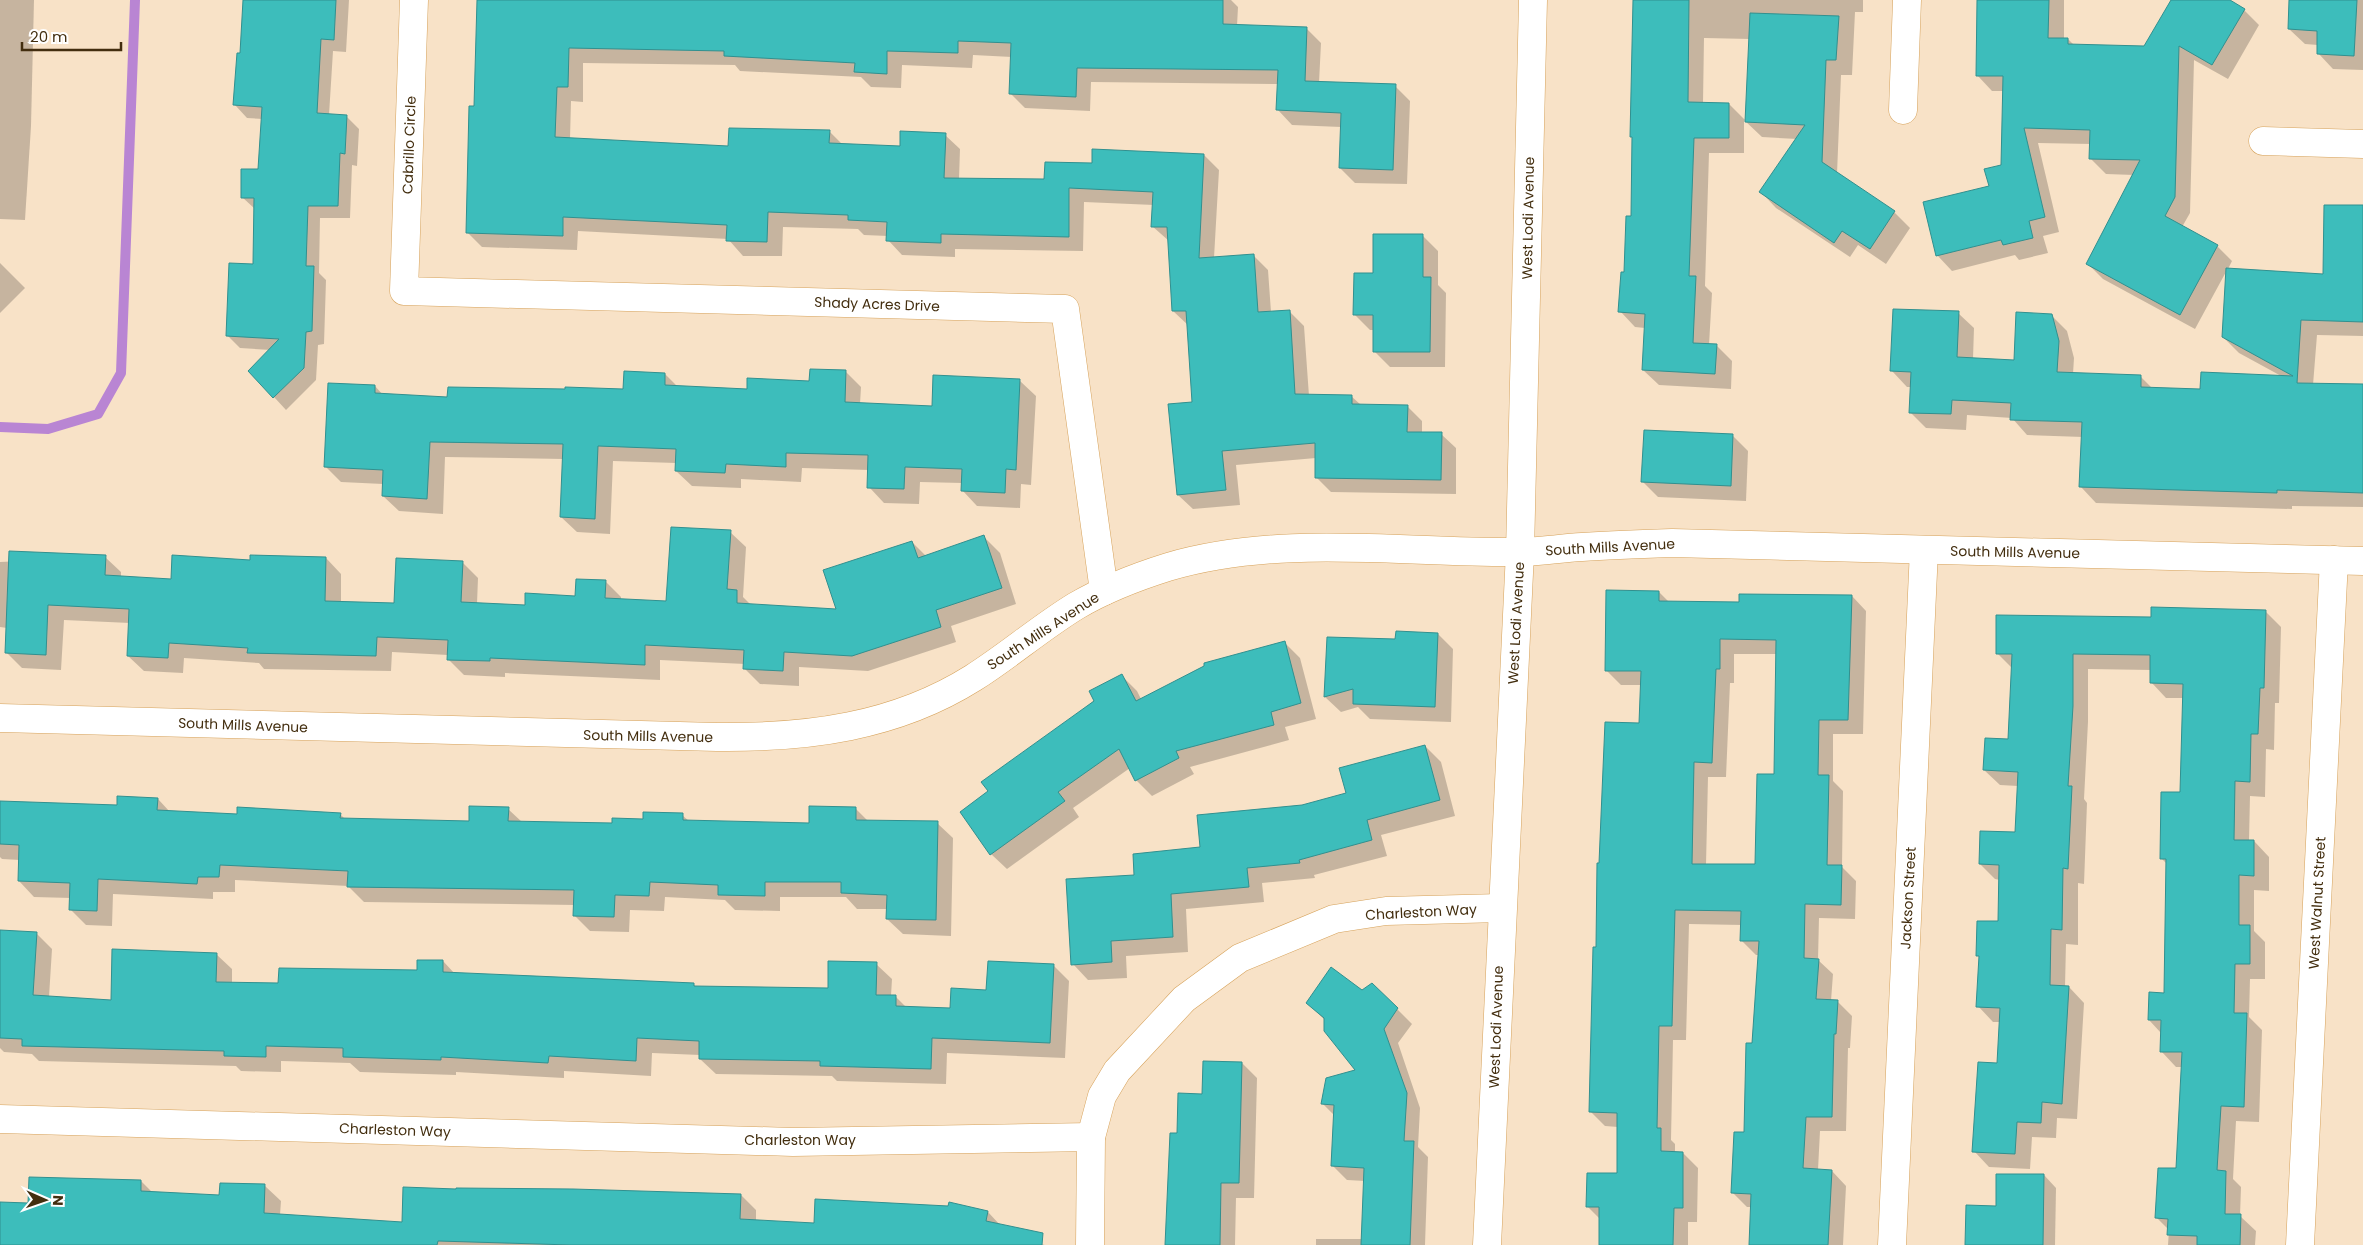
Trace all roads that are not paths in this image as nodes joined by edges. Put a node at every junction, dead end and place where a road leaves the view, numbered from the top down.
1 (414, 0) edge
2 (1534, 0) edge
3 (1907, 0) edge
4 (1903, 110) dead end
5 (2263, 142) dead end
6 (2363, 144) edge
7 (404, 291) joint
8 (1924, 550) junction
9 (1520, 552) junction
10 (2334, 560) junction
11 (2363, 561) edge
12 (1104, 591) junction
13 (0, 718) edge
14 (1502, 908) junction
15 (0, 1119) edge
16 (1090, 1137) junction
17 (1090, 1245) edge
18 (1487, 1245) edge
19 (1892, 1245) edge
20 (2300, 1245) edge

1 - 7 street, Cabrillo Circle
2 - 9 street, West Lodi Avenue
3 - 4 street
5 - 6 street
7 - 12 street, Shady Acres Drive
8 - 9 street, South Mills Avenue
8 - 10 street, South Mills Avenue
8 - 19 street, Jackson Street
9 - 12 street, South Mills Avenue
9 - 14 street, West Lodi Avenue
10 - 11 street, South Mills Avenue
10 - 20 street, West Walnut Street
12 - 13 street, South Mills Avenue
14 - 16 street, Charleston Way
14 - 18 street, West Lodi Avenue
15 - 16 street, Charleston Way
16 - 17 street

